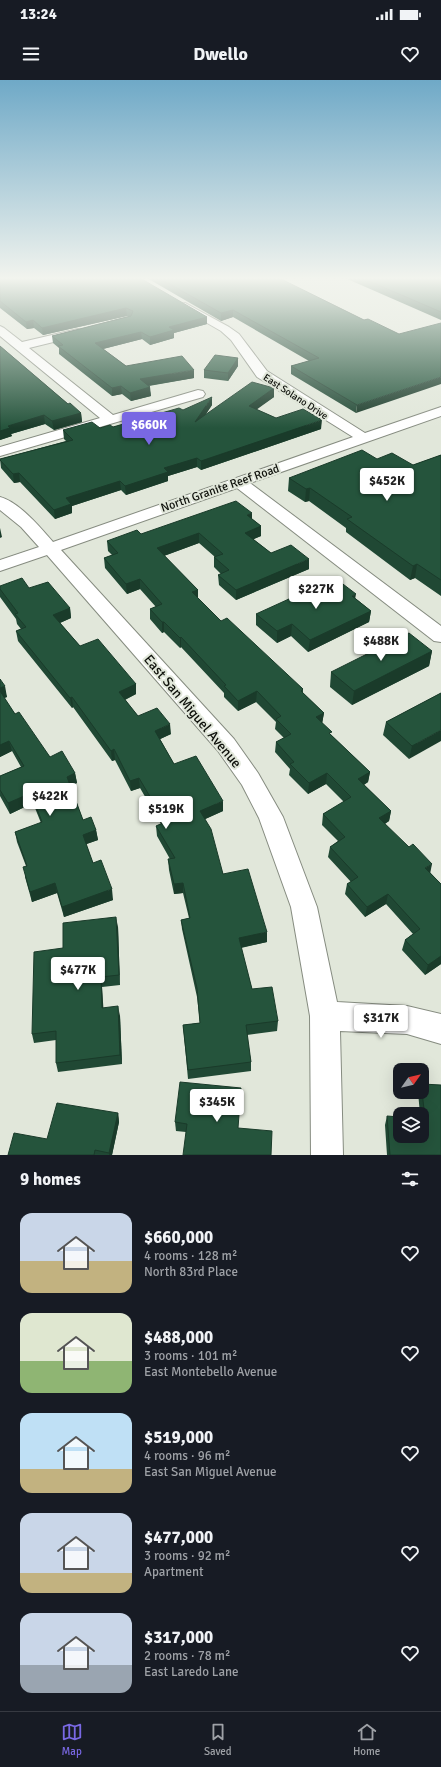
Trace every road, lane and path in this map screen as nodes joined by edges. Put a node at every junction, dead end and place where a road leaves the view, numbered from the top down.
1 (224, 328) edge
2 (90, 329) edge
3 (0, 330) edge
4 (21, 346) junction
5 (198, 394) dead end
6 (441, 411) edge
7 (110, 419) junction
8 (364, 438) junction
9 (0, 452) edge
10 (239, 482) junction
11 (0, 502) edge
12 (50, 548) junction
13 (0, 566) edge
14 (441, 636) edge
15 (325, 1016) junction
16 (441, 1029) edge
17 (328, 1155) edge

1 - 8 street, East Solano Drive
2 - 4 street
3 - 4 street
4 - 7 street
5 - 7 street
6 - 8 street, North Granite Reef Road
7 - 9 street
8 - 10 street, North Granite Reef Road
10 - 12 street, North Granite Reef Road
10 - 14 street
11 - 12 street, East San Miguel Avenue
12 - 13 street, North Granite Reef Road
12 - 15 street, East San Miguel Avenue
15 - 16 street
15 - 17 street, East San Miguel Avenue

